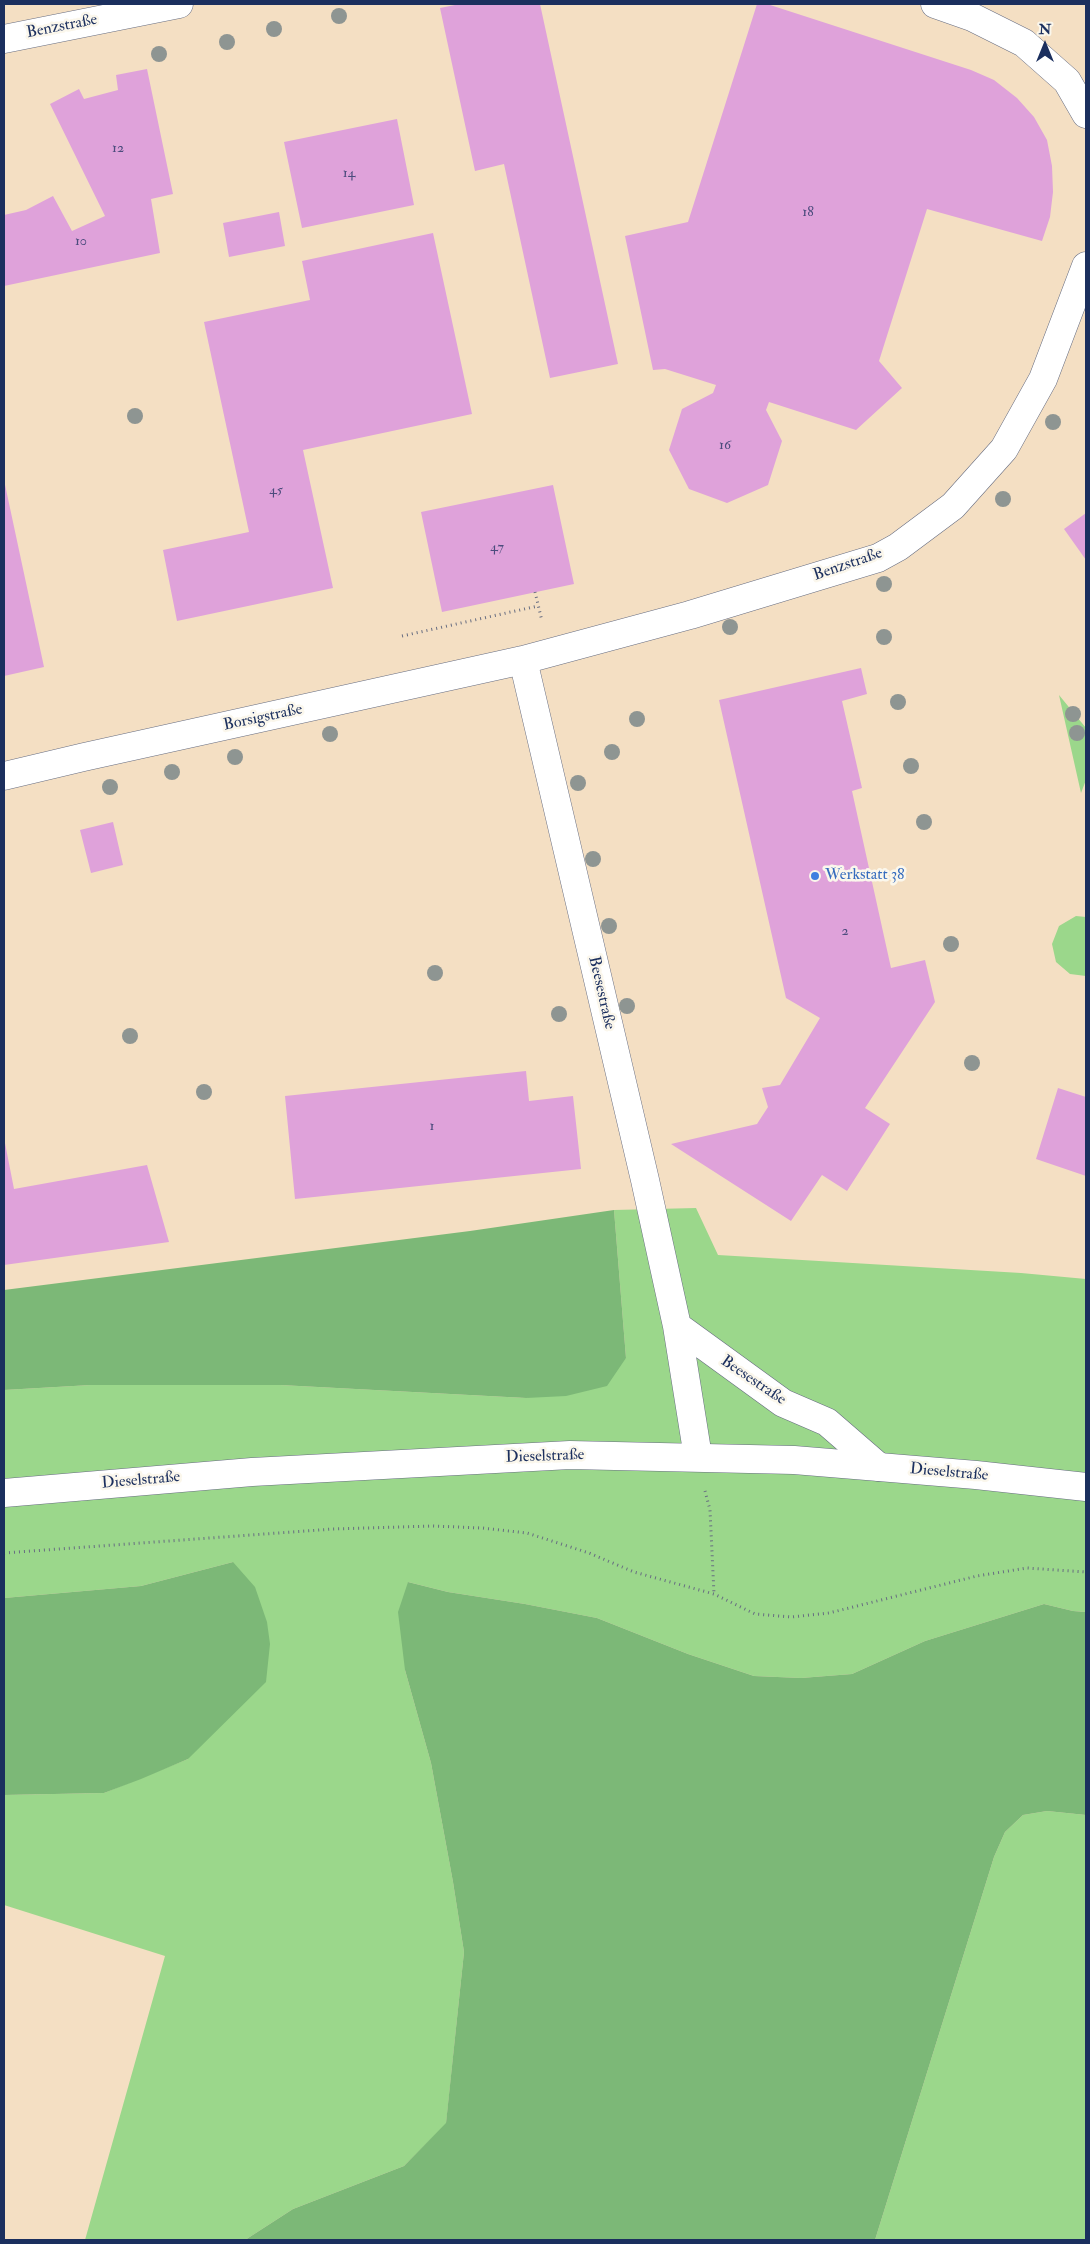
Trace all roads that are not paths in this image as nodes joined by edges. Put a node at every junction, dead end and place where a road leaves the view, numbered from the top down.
1 (179, 4) edge
2 (935, 4) edge
3 (4, 39) edge
4 (1086, 114) edge
5 (1086, 266) edge
6 (524, 660) junction
7 (4, 776) edge
8 (677, 1326) junction
9 (698, 1458) junction
10 (879, 1467) junction
11 (1086, 1488) edge
12 (4, 1493) edge

1 - 3 street, Benzstraße
2 - 4 street
5 - 6 street, Benzstraße
6 - 7 street, Borsigstraße
6 - 8 street, Beesestraße
8 - 9 street, Beesestraße
8 - 10 street, Beesestraße
9 - 10 street, Dieselstraße
9 - 12 street, Dieselstraße
10 - 11 street, Dieselstraße

